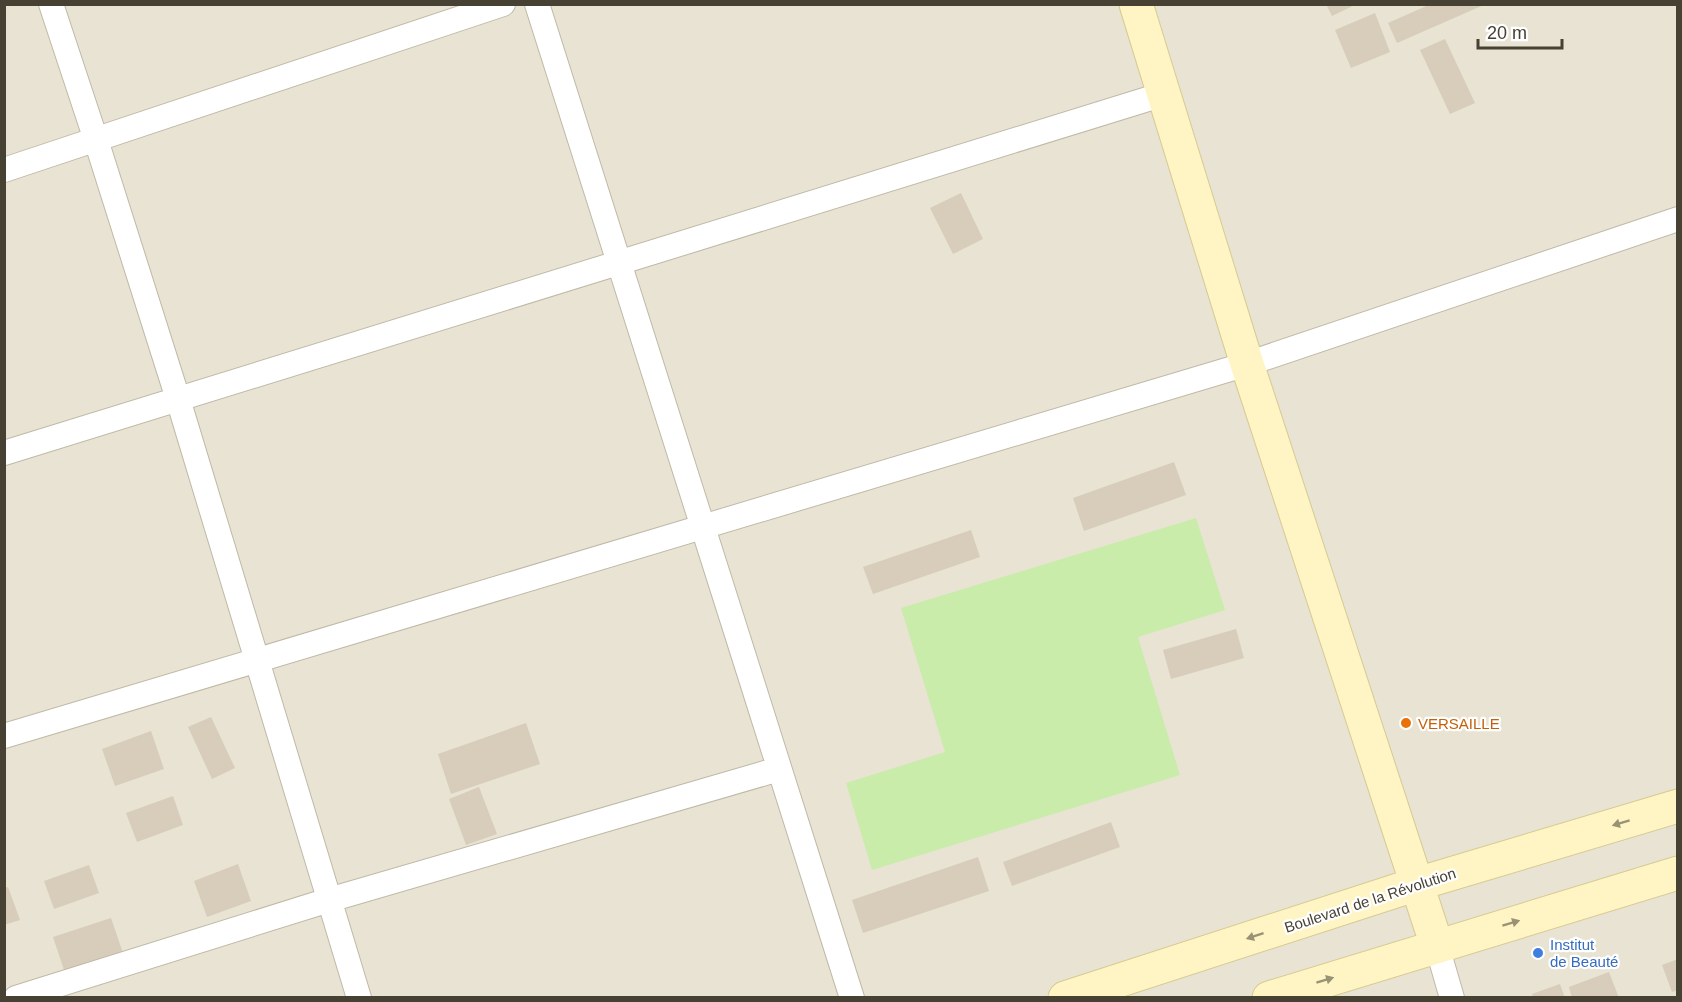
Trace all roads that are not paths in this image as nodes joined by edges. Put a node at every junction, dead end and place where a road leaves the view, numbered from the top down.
1 (51, 4) edge
2 (503, 4) edge
3 (537, 4) edge
4 (1136, 4) edge
5 (1164, 94) junction
6 (96, 140) junction
7 (4, 170) edge
8 (1677, 219) edge
9 (621, 262) junction
10 (1247, 364) junction
11 (178, 399) junction
12 (4, 453) edge
13 (704, 526) junction
14 (258, 660) junction
15 (4, 736) edge
16 (778, 769) junction
17 (1677, 806) edge
18 (1677, 873) edge
19 (1417, 884) junction
20 (329, 900) junction
21 (1437, 946) junction
22 (16, 998) edge
23 (359, 998) edge
24 (852, 998) edge
25 (1065, 998) edge
26 (1269, 998) edge
27 (1452, 998) edge

1 - 6 street
2 - 6 street
3 - 9 street
4 - 5 main road
5 - 9 street
5 - 10 main road
6 - 7 street
6 - 11 street
8 - 10 street
9 - 11 street
9 - 13 street
10 - 13 street
10 - 19 main road
11 - 12 street
11 - 14 street
13 - 14 street
13 - 16 street
14 - 15 street
14 - 20 street
16 - 20 street
16 - 24 street
17 -> 19 main road, Boulevard de la Révolution
21 -> 18 main road
19 - 21 main road
19 -> 25 main road, Boulevard de la Révolution
20 - 22 street
20 - 23 street
26 -> 21 main road
21 - 27 street

